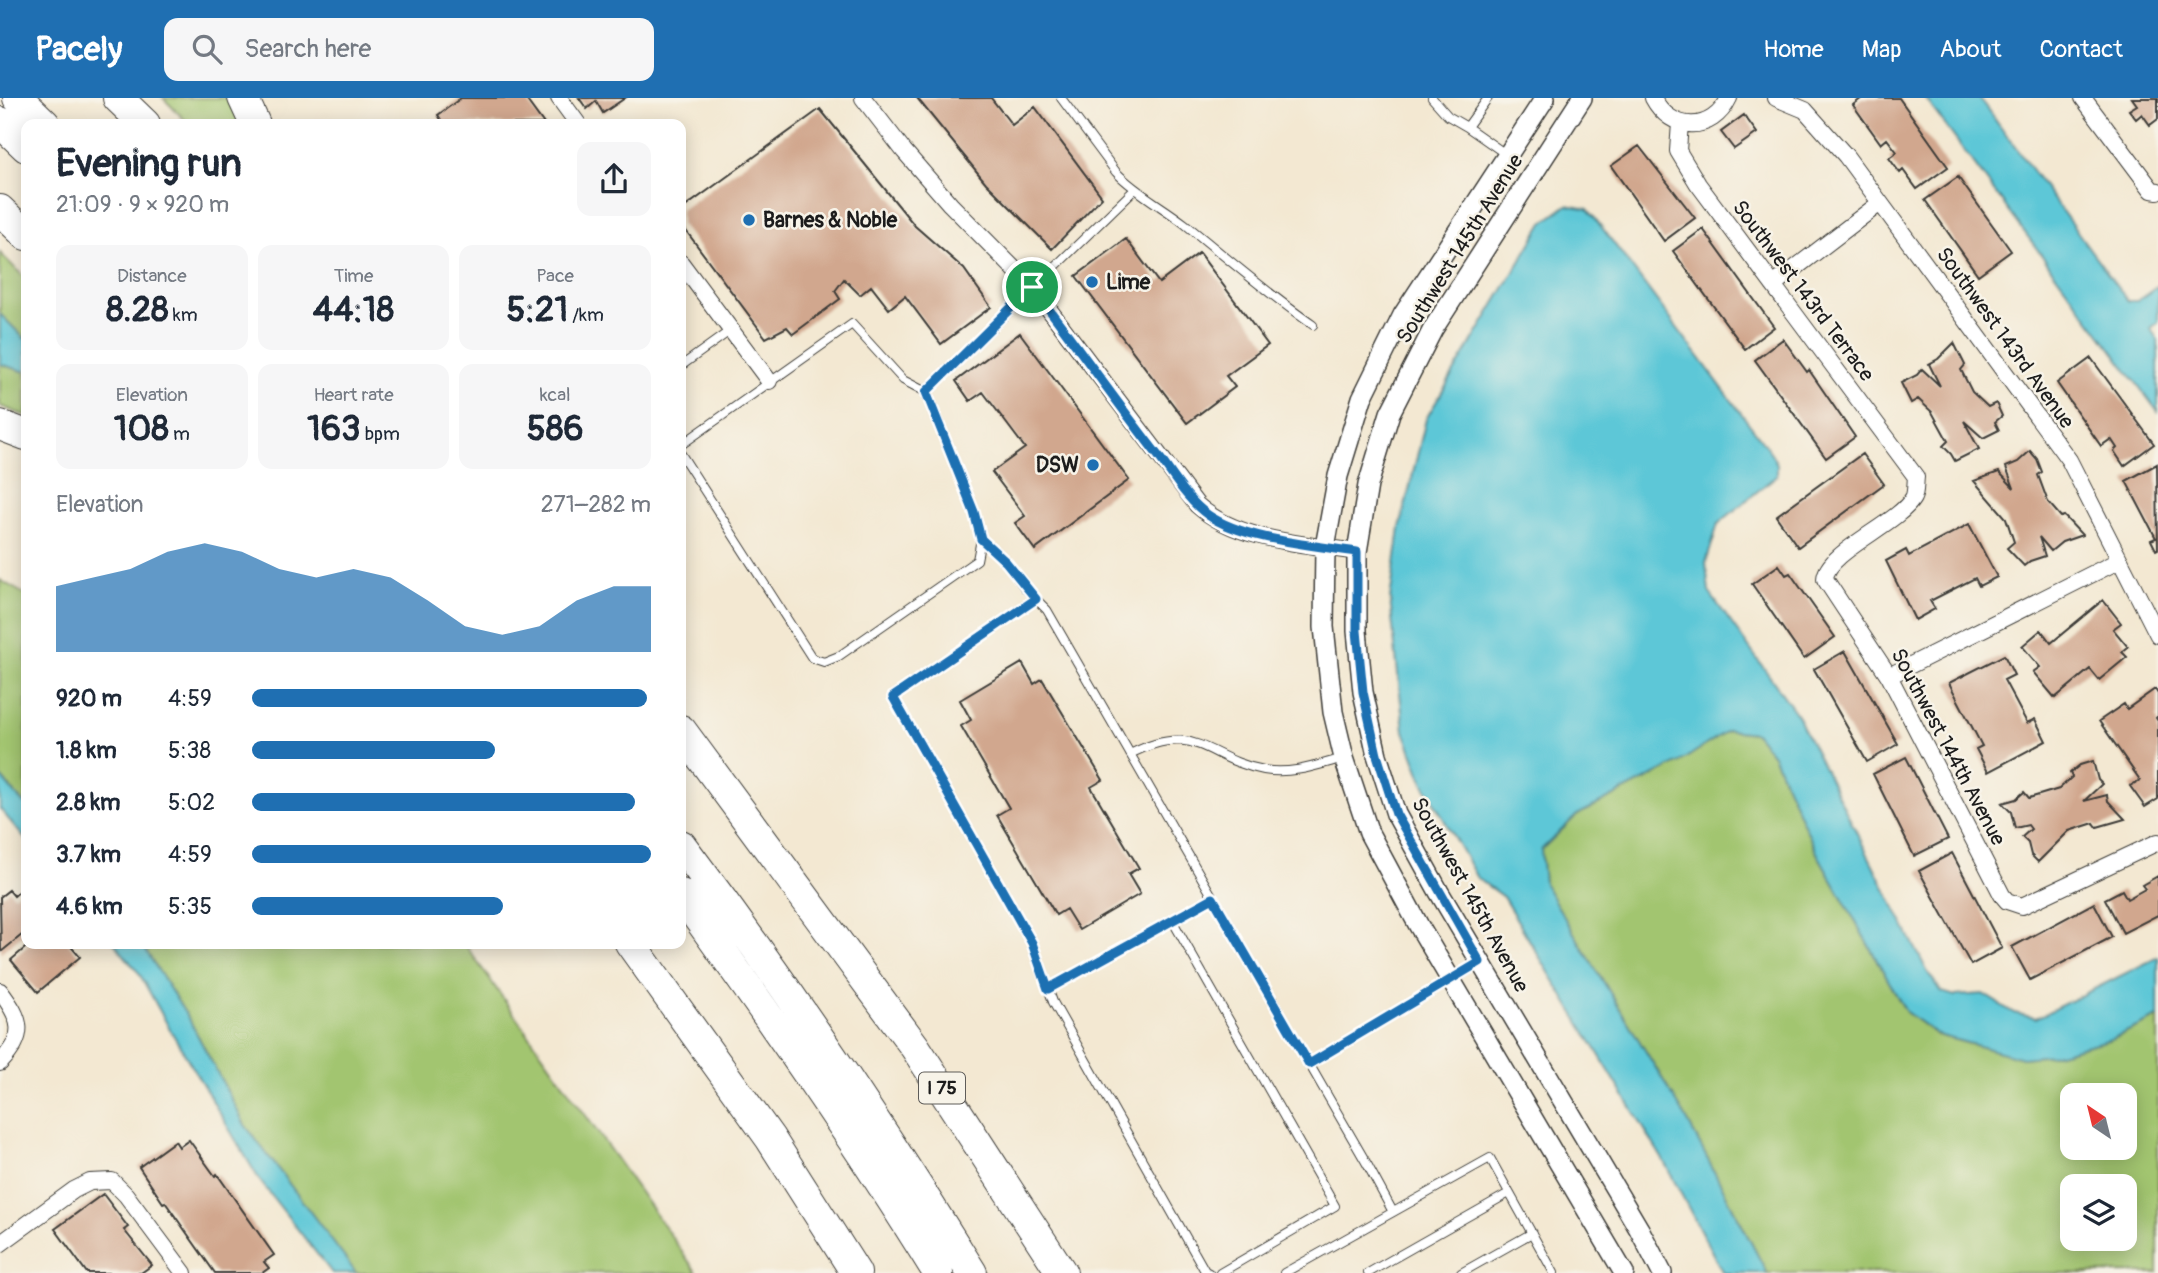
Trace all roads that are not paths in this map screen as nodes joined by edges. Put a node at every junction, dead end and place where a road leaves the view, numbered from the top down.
1 (18, 98) edge
2 (118, 98) edge
3 (243, 98) edge
4 (559, 98) edge
5 (863, 98) edge
6 (1061, 98) edge
7 (1432, 98) edge
8 (1488, 98) edge
9 (1545, 98) edge
10 (1582, 98) edge
11 (1653, 98) edge
12 (1729, 98) edge
13 (1776, 98) edge
14 (2084, 98) edge
15 (40, 119) edge
16 (140, 119) edge
17 (253, 119) edge
18 (574, 119) edge
19 (0, 122) edge
20 (1680, 123) junction
21 (1466, 127) junction
22 (21, 142) edge
23 (1507, 155) junction
24 (1134, 190) junction
25 (2158, 191) edge
26 (1880, 203) junction
27 (0, 210) edge
28 (21, 230) edge
29 (686, 270) edge
30 (1773, 285) junction
31 (1032, 287) junction
32 (1312, 325) dead end
33 (731, 330) junction
34 (686, 362) edge
35 (769, 381) junction
36 (926, 392) junction
37 (0, 425) edge
38 (21, 433) edge
39 (686, 441) edge
40 (686, 462) edge
41 (981, 539) junction
42 (1325, 547) junction
43 (1357, 552) junction
44 (2120, 559) junction
45 (1826, 571) joint
46 (1036, 599) junction
47 (2158, 635) edge
48 (1889, 676) junction
49 (686, 737) edge
50 (1130, 754) junction
51 (1344, 758) junction
52 (2158, 842) edge
53 (686, 852) edge
54 (1213, 898) junction
55 (686, 901) edge
56 (1172, 920) junction
57 (634, 949) edge
58 (1480, 962) junction
59 (1451, 980) junction
60 (1048, 989) junction
61 (0, 991) edge
62 (0, 1063) edge
63 (1309, 1064) junction
64 (1509, 1193) junction
65 (1393, 1212) junction
66 (1532, 1233) junction
67 (0, 1244) edge
68 (1658, 1272) edge
69 (184, 1273) edge
70 (856, 1273) edge
71 (938, 1273) edge
72 (972, 1273) edge
73 (1062, 1273) edge
74 (1209, 1273) edge
75 (1220, 1273) edge
76 (1284, 1273) edge
77 (1368, 1273) edge
78 (1461, 1273) edge
79 (1554, 1273) edge
80 (1623, 1273) edge

1 - 15 highway
2 - 16 highway
3 - 17 highway
4 - 18 street
5 - 31 street
6 - 24 lane
7 - 21 lane
8 - 21 lane
9 - 23 street, Southwest 145th Avenue
10 - 43 street, Southwest 145th Avenue
11 - 20 street
12 - 20 street
13 - 26 street, Southwest 143rd Avenue
14 - 25 street
19 - 22 highway
20 - 30 street, Southwest 143rd Terrace
21 - 23 lane
23 - 42 street, Southwest 145th Avenue
24 - 31 lane
24 - 32 lane
26 - 30 street
26 - 44 street, Southwest 143rd Avenue
27 - 28 highway
29 - 33 street
30 - 45 street, Southwest 143rd Terrace
31 - 36 lane
31 - 42 street
33 - 34 lane
33 - 35 street
35 - 36 lane
35 - 39 lane
36 - 41 lane
37 - 38 highway
40 - 41 lane
41 - 46 lane
42 - 43 street
42 - 51 street, Southwest 145th Avenue
43 - 58 street, Southwest 145th Avenue
44 - 47 street, Southwest 143rd Avenue
44 - 48 street
45 - 48 street, Southwest 144th Avenue
46 - 50 lane
46 - 60 lane
48 - 52 street, Southwest 144th Avenue
49 - 73 highway, I 75
50 - 51 lane
50 - 54 lane
51 - 59 street, Southwest 145th Avenue
53 - 72 highway
54 - 56 lane
54 - 63 lane
55 - 71 highway
56 - 60 lane
56 - 75 lane
57 - 70 highway
58 - 59 lane
58 - 68 street, Southwest 145th Avenue
59 - 63 lane
59 - 80 street, Southwest 145th Avenue
60 - 74 lane
61 - 62 street
63 - 65 lane
64 - 65 lane
64 - 66 lane
64 - 77 lane
65 - 76 lane
66 - 78 lane
66 - 79 lane
67 - 69 street

